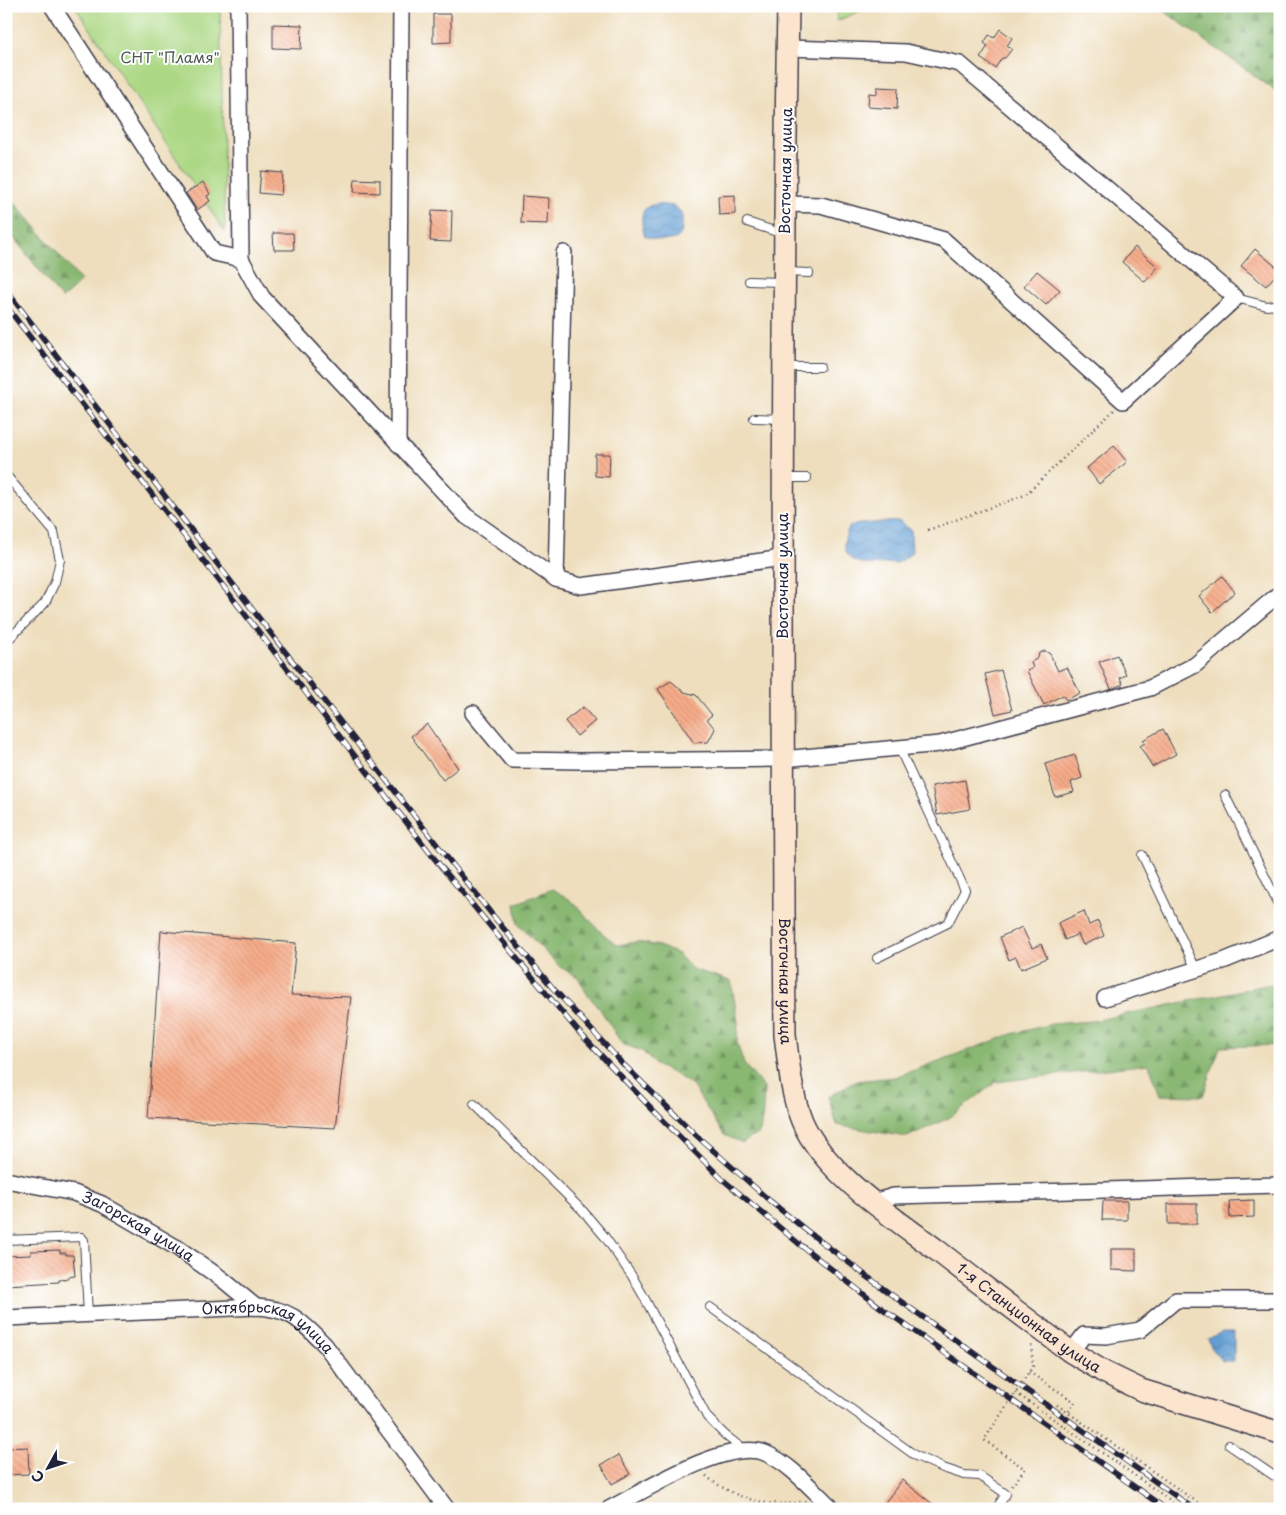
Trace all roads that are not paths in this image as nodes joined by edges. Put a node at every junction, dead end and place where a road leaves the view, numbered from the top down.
1 (52, 6) edge
2 (238, 6) edge
3 (401, 6) edge
4 (788, 6) edge
5 (788, 48) junction
6 (785, 204) junction
7 (747, 222) dead end
8 (785, 235) junction
9 (564, 253) dead end
10 (240, 259) junction
11 (810, 273) dead end
12 (785, 276) junction
13 (749, 281) dead end
14 (1236, 298) junction
15 (1280, 304) edge
16 (784, 367) junction
17 (820, 367) dead end
18 (754, 418) dead end
19 (784, 419) junction
20 (398, 444) junction
21 (6, 475) edge
22 (783, 478) junction
23 (807, 478) dead end
24 (783, 558) junction
25 (556, 579) junction
26 (1280, 593) edge
27 (6, 642) edge
28 (473, 713) dead end
29 (899, 748) junction
30 (783, 759) junction
31 (1225, 795) dead end
32 (1142, 854) dead end
33 (1280, 907) edge
34 (1280, 938) edge
35 (877, 958) dead end
36 (1196, 970) junction
37 (1105, 998) dead end
38 (474, 1104) dead end
39 (814, 1142) joint
40 (6, 1180) edge
41 (1280, 1185) edge
42 (873, 1202) junction
43 (6, 1240) edge
44 (1280, 1300) edge
45 (256, 1307) junction
46 (710, 1307) dead end
47 (88, 1314) junction
48 (6, 1318) edge
49 (1071, 1352) junction
50 (1280, 1433) edge
51 (1229, 1445) dead end
52 (744, 1450) junction
53 (1280, 1480) edge
54 (446, 1509) edge
55 (609, 1509) edge
56 (833, 1509) edge
57 (996, 1509) edge

1 - 10 street
2 - 10 street
3 - 20 street
4 - 5 main road, Восточная улица
5 - 6 main road, Восточная улица
5 - 14 street
6 - 8 main road, Восточная улица
6 - 14 street
7 - 8 lane
8 - 12 main road, Восточная улица
9 - 25 street
10 - 20 street
11 - 12 lane
12 - 13 lane
12 - 16 main road, Восточная улица
14 - 15 lane
16 - 17 lane
16 - 19 main road, Восточная улица
18 - 19 lane
19 - 22 main road, Восточная улица
20 - 25 street
21 - 27 lane
22 - 23 lane
22 - 24 main road, Восточная улица
24 - 25 street
24 - 30 main road, Восточная улица
26 - 29 street
28 - 30 street
29 - 30 street
29 - 35 lane
30 - 39 main road, Восточная улица
31 - 33 lane
32 - 36 lane
34 - 36 street
36 - 37 street
38 - 52 lane
39 - 42 main road, 1-я Станционная улица
40 - 45 street, Загорская улица
41 - 42 street
42 - 49 main road, 1-я Станционная улица
43 - 47 lane
44 - 49 street
45 - 47 street, Октябрьская улица
45 - 54 street, Октябрьская улица
46 - 57 lane
47 - 48 street, Октябрьская улица
49 - 50 main road, 1-я Станционная улица
51 - 53 lane
52 - 55 street
52 - 56 street

